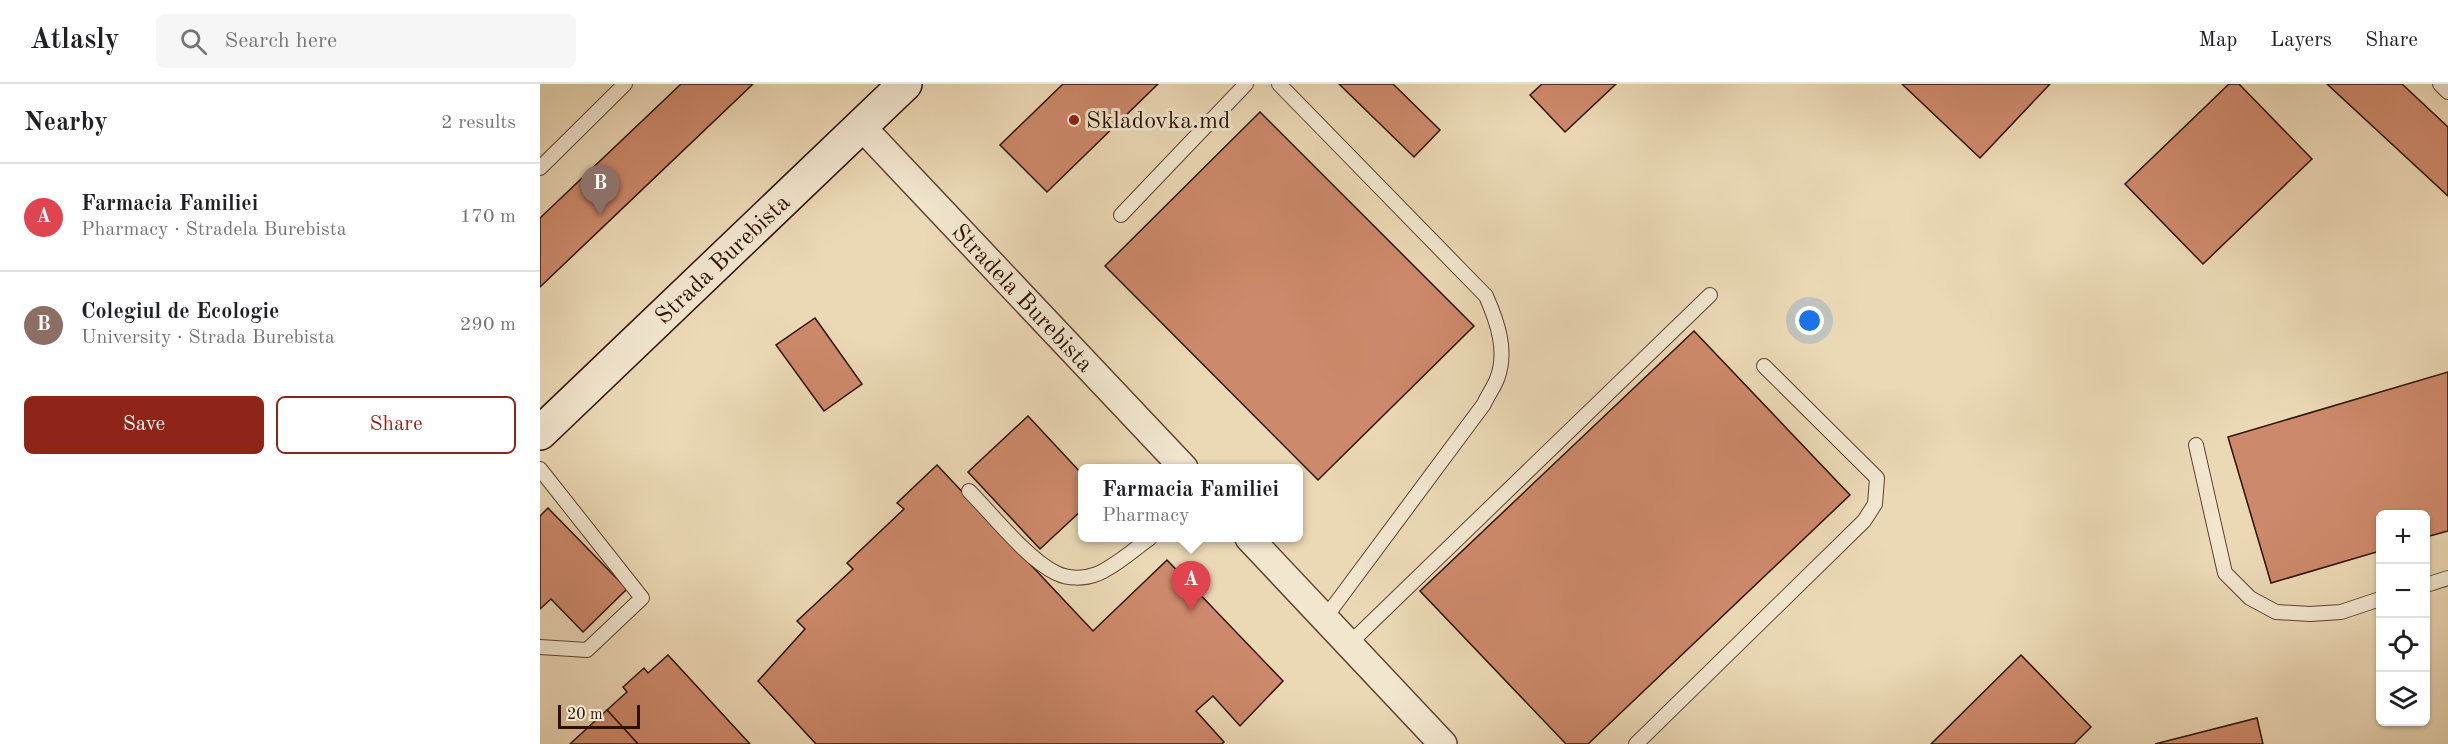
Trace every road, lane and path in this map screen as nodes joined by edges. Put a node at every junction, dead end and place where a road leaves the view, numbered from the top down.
1 (625, 84) edge
2 (905, 84) edge
3 (1246, 84) edge
4 (1279, 84) edge
5 (2440, 84) edge
6 (2448, 92) edge
7 (861, 126) junction
8 (540, 168) edge
9 (1121, 215) dead end
10 (1710, 295) dead end
11 (1764, 366) dead end
12 (540, 432) edge
13 (2196, 445) dead end
14 (1180, 464) edge
15 (540, 469) edge
16 (969, 491) dead end
17 (1143, 542) edge
18 (1254, 542) edge
19 (2448, 578) edge
20 (2430, 584) edge
21 (2376, 600) edge
22 (1325, 618) junction
23 (1349, 644) junction
24 (540, 647) edge
25 (1443, 744) edge
26 (1636, 744) edge

1 - 8 lane
2 - 7 main road, Strada Burebista
3 - 9 lane
4 - 22 lane
5 - 6 lane
7 - 12 main road, Strada Burebista
7 - 14 street, Stradela Burebista
10 - 23 lane
11 - 26 lane
13 - 21 lane
15 - 24 lane
16 - 17 lane
18 - 22 street
19 - 20 lane
22 - 23 street
23 - 25 street

